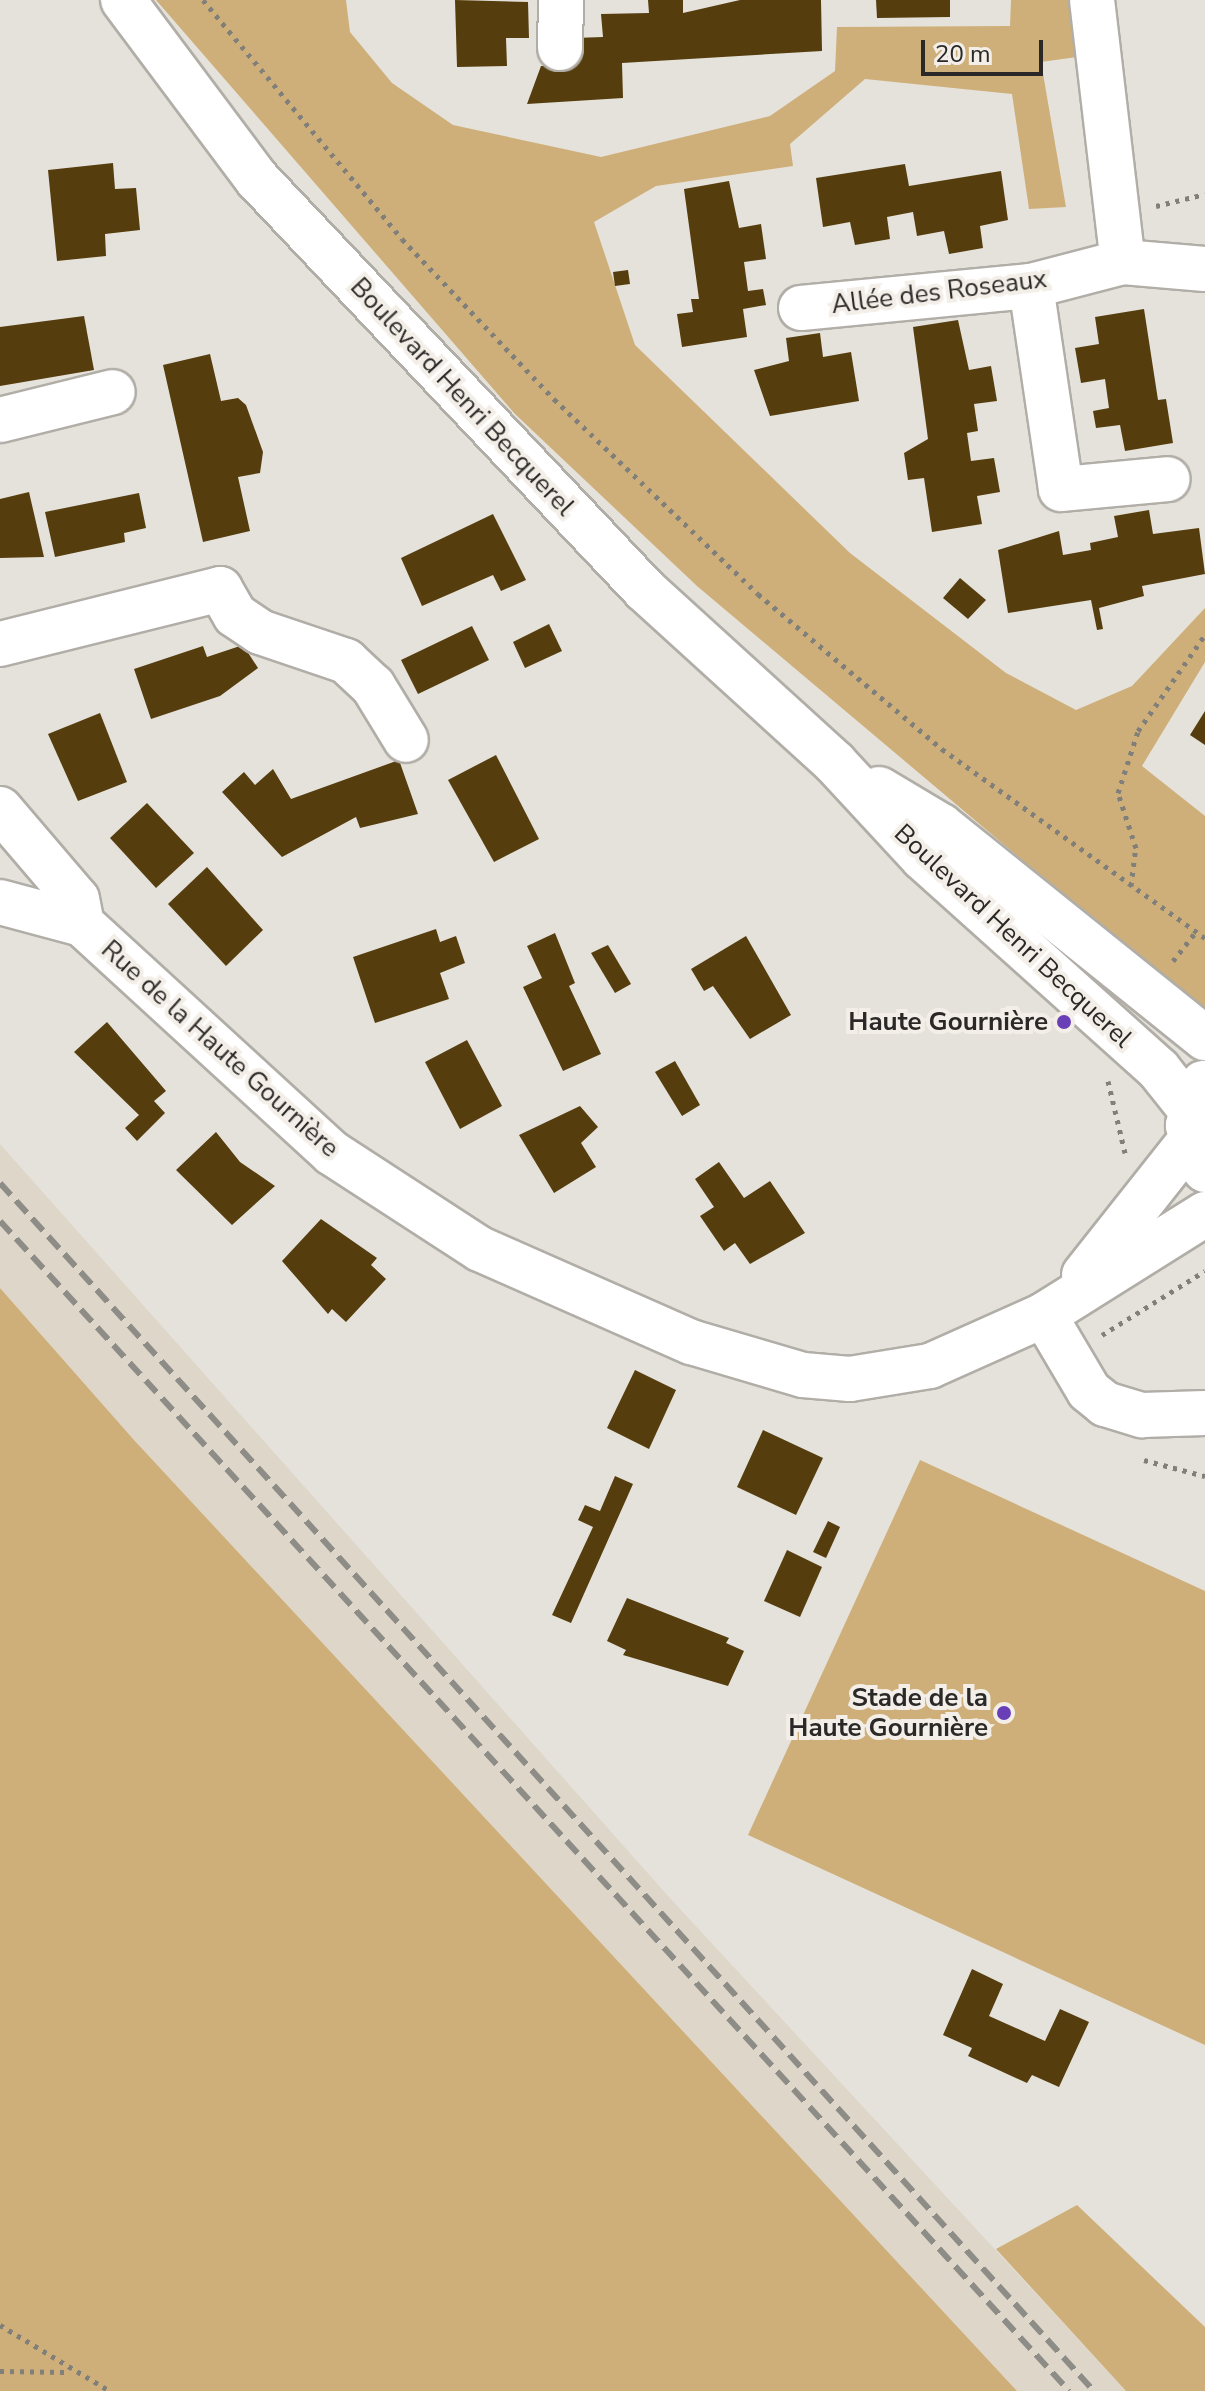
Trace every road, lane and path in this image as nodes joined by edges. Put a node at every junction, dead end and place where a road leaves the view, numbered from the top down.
1 (123, 0) edge
2 (203, 0) edge
3 (561, 0) edge
4 (1092, 0) edge
5 (560, 48) dead end
6 (1123, 262) junction
7 (1205, 269) edge
8 (1031, 286) junction
9 (801, 308) dead end
10 (113, 392) dead end
11 (0, 420) edge
12 (1168, 479) dead end
13 (1205, 635) edge
14 (0, 644) edge
15 (406, 740) dead end
16 (835, 763) junction
17 (0, 809) edge
18 (1131, 887) junction
19 (0, 902) edge
20 (82, 924) junction
21 (1205, 938) edge
22 (1205, 1038) edge
23 (1198, 1125) edge
24 (1205, 1214) edge
25 (1205, 1271) edge
26 (1197, 1275) dead end
27 (1054, 1308) junction
28 (1205, 1413) edge
29 (0, 2325) edge
30 (0, 2371) edge
31 (71, 2372) junction
32 (110, 2391) edge

1 - 16 street, Boulevard Henri Becquerel
2 - 18 path
3 - 5 street
4 - 6 street
6 - 7 street, Allée des Roseaux
6 - 8 street, Allée des Roseaux
8 - 9 street, Allée des Roseaux
8 - 12 street
10 - 11 street
13 - 18 path
14 - 15 street
16 - 22 street, Boulevard Henri Becquerel
16 - 23 street, Boulevard Henri Becquerel
17 - 20 street, Rue de la Haute Gournière
18 - 21 path
19 - 20 street
20 - 27 street, Rue de la Haute Gournière
23 - 27 street, Rue de la Haute Gournière
24 - 27 street, Rue de la Haute Gournière
25 - 26 path
27 - 28 street
29 - 31 path
30 - 31 path
31 - 32 path

